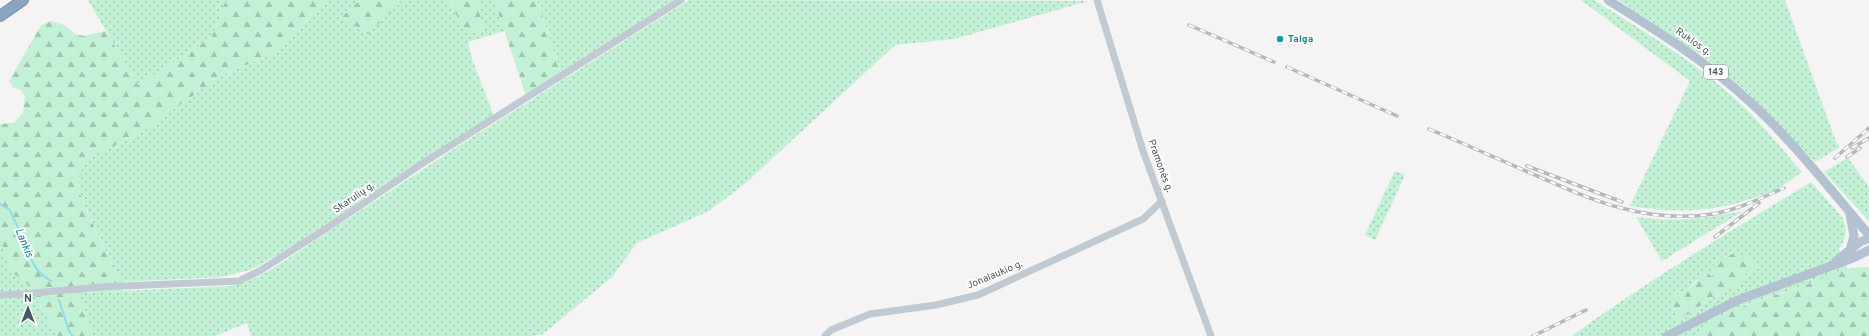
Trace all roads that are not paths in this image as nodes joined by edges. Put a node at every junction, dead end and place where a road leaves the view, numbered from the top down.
1 (23, 0) edge
2 (681, 0) edge
3 (1097, 0) edge
4 (1608, 0) edge
5 (0, 16) edge
6 (1162, 201) junction
7 (1849, 211) junction
8 (1869, 234) edge
9 (1869, 238) edge
10 (1869, 250) edge
11 (1851, 254) junction
12 (1869, 258) edge
13 (0, 295) edge
14 (825, 336) edge
15 (1211, 336) edge
16 (1667, 336) edge

1 - 5 highway
2 - 13 street, Skarulių g.
3 - 6 street, Pramonės g.
4 - 7 main road, Ruklos g. / 143
6 - 14 street, Jonalaukio g.
6 - 15 street, Pramonės g.
7 - 8 main road, 143
7 - 11 main road
9 - 11 main road
10 - 11 main road
11 - 12 main road
11 - 16 main road

